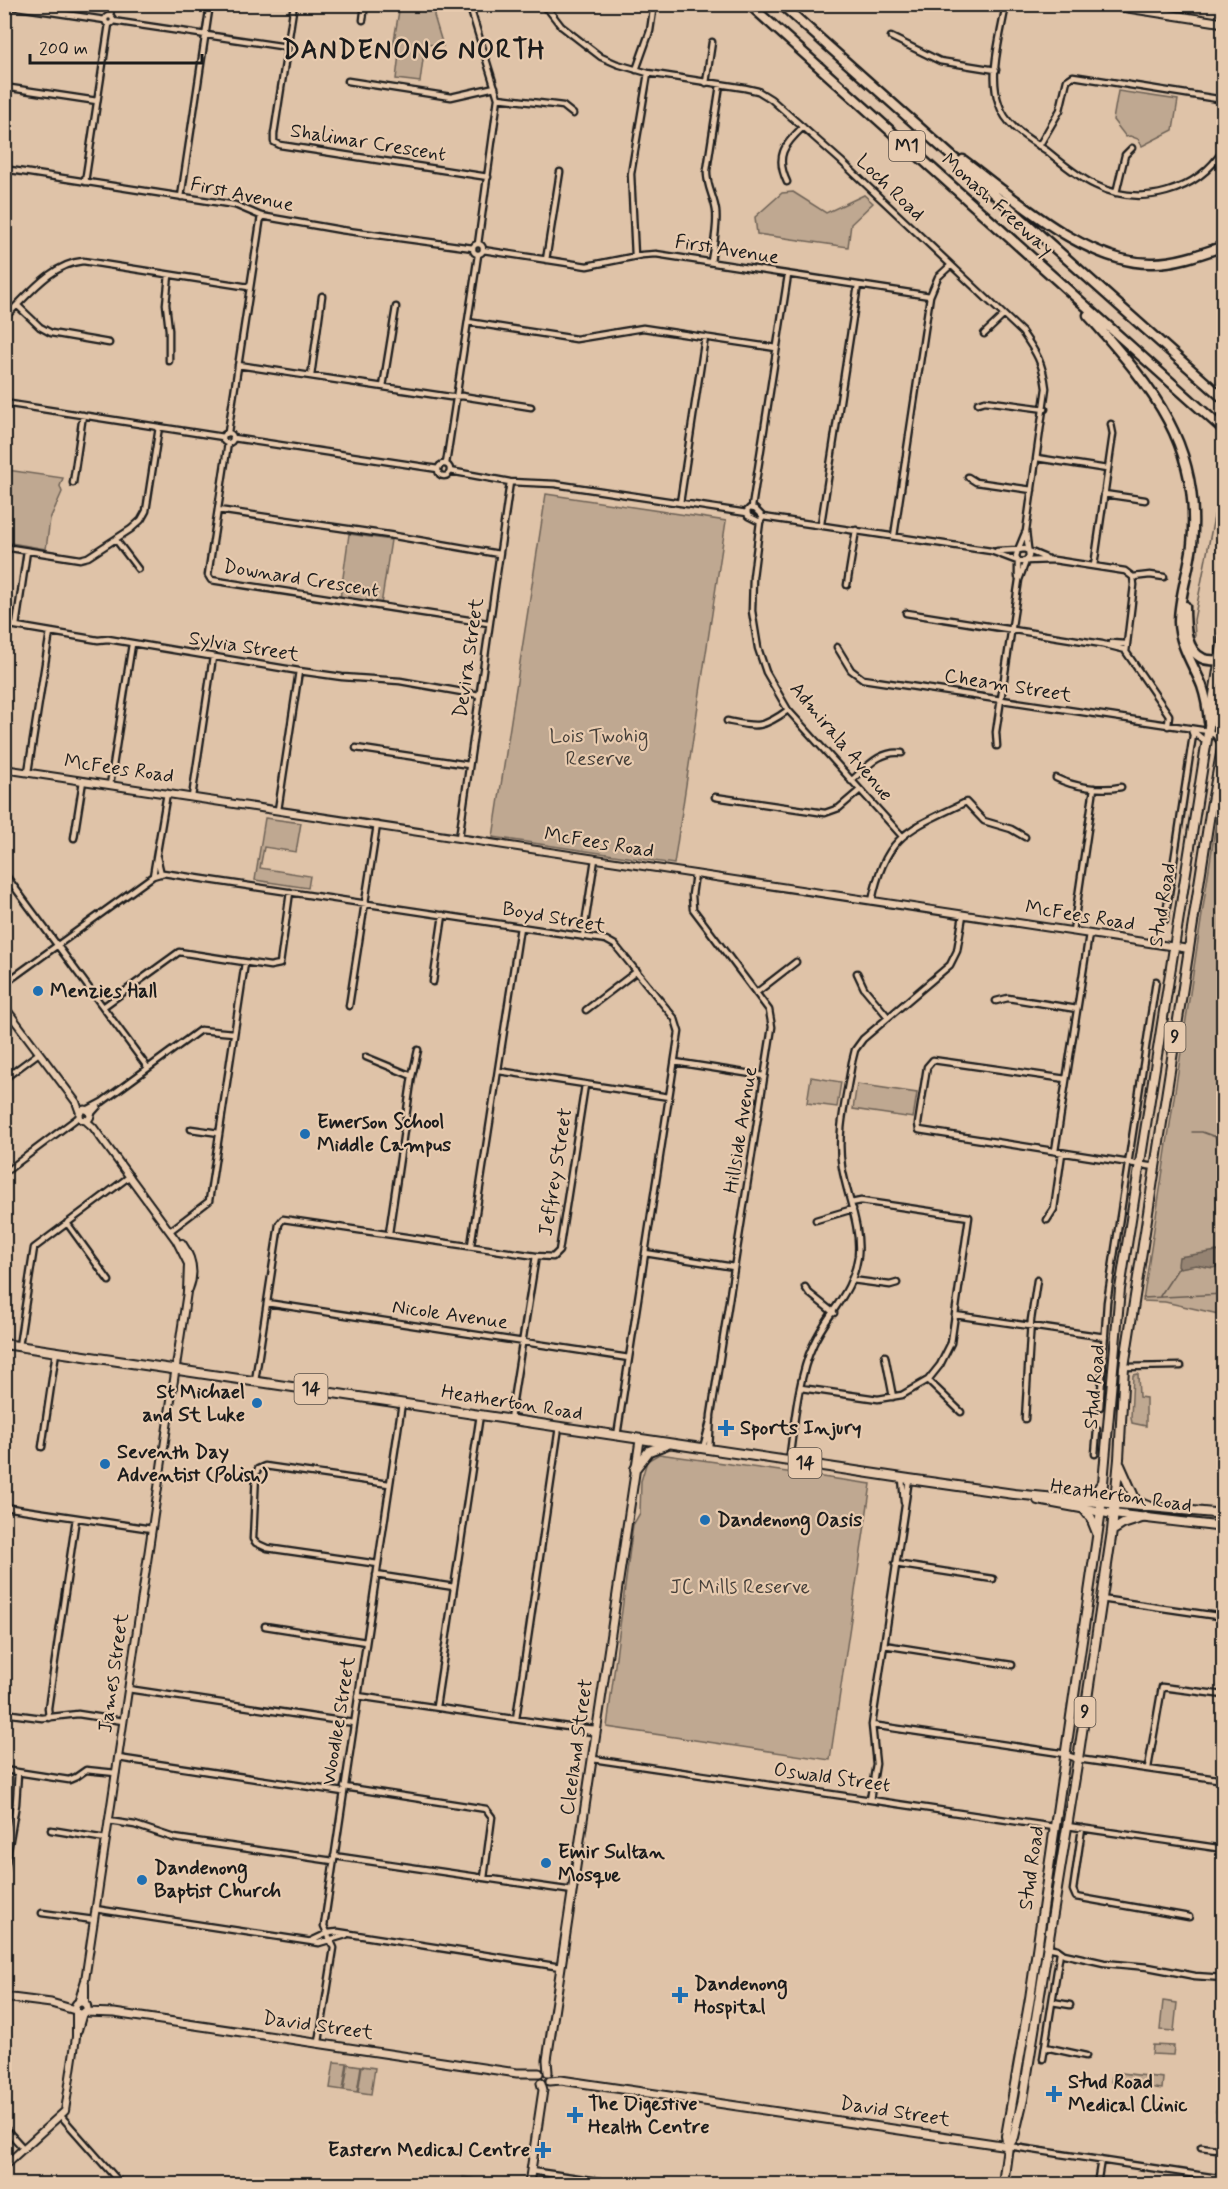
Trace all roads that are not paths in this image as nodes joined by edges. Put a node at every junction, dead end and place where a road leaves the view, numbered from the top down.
1 (112, 4) edge
2 (210, 4) edge
3 (294, 4) edge
4 (365, 4) edge
5 (469, 4) edge
6 (555, 4) edge
7 (654, 4) edge
8 (749, 4) edge
9 (781, 4) edge
10 (1006, 4) edge
11 (1102, 4) edge
12 (4, 5) edge
13 (545, 7) edge
14 (109, 20) junction
15 (363, 20) dead end
16 (1224, 23) edge
17 (205, 35) junction
18 (891, 37) dead end
19 (712, 42) dead end
20 (287, 47) junction
21 (636, 70) junction
22 (996, 70) junction
23 (648, 73) junction
24 (348, 81) dead end
25 (706, 83) junction
26 (720, 85) junction
27 (4, 87) edge
28 (495, 87) junction
29 (498, 98) junction
30 (1224, 100) edge
31 (97, 101) junction
32 (573, 114) dead end
33 (803, 127) junction
34 (920, 129) junction
35 (1039, 146) junction
36 (1132, 148) dead end
37 (1224, 149) edge
38 (4, 170) edge
39 (560, 172) dead end
40 (488, 177) junction
41 (85, 182) junction
42 (786, 182) dead end
43 (1116, 193) junction
44 (181, 197) junction
45 (261, 216) junction
46 (478, 244) junction
47 (1224, 246) edge
48 (473, 248) junction
49 (483, 250) junction
50 (478, 255) junction
51 (635, 256) junction
52 (546, 260) junction
53 (711, 262) junction
54 (950, 266) junction
55 (169, 275) junction
56 (788, 275) junction
57 (858, 285) junction
58 (249, 287) junction
59 (1064, 288) junction
60 (322, 296) dead end
61 (930, 296) junction
62 (18, 306) junction
63 (396, 307) dead end
64 (1003, 316) junction
65 (4, 318) edge
66 (468, 322) junction
67 (984, 334) dead end
68 (705, 337) junction
69 (109, 343) dead end
70 (776, 348) junction
71 (169, 361) dead end
72 (238, 365) junction
73 (311, 376) junction
74 (383, 387) junction
75 (456, 397) junction
76 (1224, 399) edge
77 (5, 403) edge
78 (978, 403) dead end
79 (4, 407) edge
80 (531, 407) dead end
81 (1044, 410) junction
82 (84, 415) junction
83 (1112, 424) dead end
84 (159, 427) junction
85 (1224, 430) edge
86 (228, 432) junction
87 (223, 437) junction
88 (233, 438) junction
89 (228, 443) junction
90 (1037, 458) junction
91 (446, 464) junction
92 (438, 469) junction
93 (1107, 470) junction
94 (450, 471) junction
95 (968, 477) dead end
96 (510, 482) junction
97 (73, 483) dead end
98 (1032, 490) junction
99 (1104, 494) junction
100 (1145, 500) dead end
101 (680, 503) junction
102 (752, 507) junction
103 (218, 510) junction
104 (747, 513) junction
105 (763, 517) junction
106 (760, 522) junction
107 (821, 525) junction
108 (856, 530) junction
109 (1026, 531) junction
110 (894, 536) junction
111 (116, 540) junction
112 (4, 547) edge
113 (1018, 550) junction
114 (27, 551) junction
115 (991, 551) junction
116 (1028, 551) junction
117 (499, 554) junction
118 (1017, 559) junction
119 (1054, 560) junction
120 (1026, 561) junction
121 (1094, 566) junction
122 (138, 569) dead end
123 (1133, 577) junction
124 (1164, 577) dead end
125 (210, 578) junction
126 (1018, 580) junction
127 (202, 583) dead end
128 (847, 585) dead end
129 (1184, 591) junction
130 (906, 613) dead end
131 (488, 623) junction
132 (4, 624) edge
133 (16, 626) junction
134 (1010, 629) junction
135 (50, 632) junction
136 (1224, 632) edge
137 (132, 644) junction
138 (1102, 644) junction
139 (1126, 644) junction
140 (837, 647) dead end
141 (1126, 650) junction
142 (213, 657) junction
143 (1222, 660) edge
144 (299, 671) junction
145 (479, 695) junction
146 (1000, 700) junction
147 (788, 710) junction
148 (727, 721) dead end
149 (1166, 725) junction
150 (1209, 727) junction
151 (1191, 729) junction
152 (1223, 741) edge
153 (1206, 742) junction
154 (997, 746) dead end
155 (356, 748) dead end
156 (902, 753) dead end
157 (470, 765) junction
158 (4, 769) edge
159 (28, 772) junction
160 (1056, 778) dead end
161 (83, 781) junction
162 (851, 781) junction
163 (110, 784) junction
164 (1120, 787) dead end
165 (1094, 788) junction
166 (860, 790) junction
167 (166, 793) junction
168 (192, 797) junction
169 (715, 797) dead end
170 (278, 810) junction
171 (377, 825) junction
172 (902, 836) junction
173 (1025, 837) dead end
174 (74, 838) dead end
175 (459, 838) junction
176 (157, 854) junction
177 (595, 859) junction
178 (4, 873) edge
179 (162, 874) junction
180 (695, 874) junction
181 (153, 876) junction
182 (290, 892) junction
183 (872, 901) junction
184 (365, 903) junction
185 (443, 915) junction
186 (963, 915) junction
187 (1165, 920) dead end
188 (520, 927) junction
189 (1072, 931) junction
190 (1089, 934) junction
191 (583, 937) junction
192 (57, 945) junction
193 (1173, 947) junction
194 (1189, 949) junction
195 (796, 962) dead end
196 (246, 963) junction
197 (637, 971) junction
198 (857, 973) dead end
199 (1156, 981) dead end
200 (433, 982) dead end
201 (4, 984) edge
202 (756, 993) junction
203 (996, 1001) dead end
204 (4, 1006) edge
205 (349, 1006) dead end
206 (103, 1007) junction
207 (1077, 1009) junction
208 (586, 1010) dead end
209 (888, 1017) junction
210 (234, 1034) junction
211 (418, 1050) dead end
212 (39, 1053) junction
213 (366, 1057) dead end
214 (675, 1062) junction
215 (148, 1068) junction
216 (499, 1071) junction
217 (412, 1076) junction
218 (764, 1076) junction
219 (4, 1079) edge
220 (1066, 1079) junction
221 (585, 1085) junction
222 (669, 1097) junction
223 (85, 1115) junction
224 (191, 1129) dead end
225 (919, 1130) junction
226 (219, 1132) junction
227 (914, 1135) dead end
228 (1055, 1151) junction
229 (1062, 1153) junction
230 (1128, 1163) junction
231 (1140, 1165) junction
232 (1155, 1167) junction
233 (4, 1173) edge
234 (130, 1176) junction
235 (852, 1206) junction
236 (816, 1220) dead end
237 (1047, 1220) dead end
238 (67, 1223) junction
239 (170, 1231) junction
240 (389, 1233) junction
241 (471, 1245) junction
242 (645, 1253) junction
243 (536, 1256) junction
244 (734, 1267) junction
245 (852, 1280) junction
246 (1037, 1280) dead end
247 (109, 1281) dead end
248 (897, 1283) dead end
249 (805, 1287) dead end
250 (267, 1303) junction
251 (834, 1313) junction
252 (955, 1315) junction
253 (1031, 1325) junction
254 (1105, 1337) junction
255 (522, 1341) junction
256 (4, 1344) edge
257 (19, 1347) junction
258 (56, 1352) junction
259 (885, 1356) dead end
260 (629, 1358) junction
261 (1181, 1366) dead end
262 (1125, 1367) junction
263 (176, 1370) junction
264 (928, 1380) junction
265 (255, 1381) junction
266 (801, 1388) junction
267 (893, 1397) junction
268 (402, 1403) junction
269 (1100, 1407) dead end
270 (961, 1412) dead end
271 (480, 1415) junction
272 (510, 1419) junction
273 (1024, 1419) dead end
274 (559, 1427) junction
275 (1097, 1430) dead end
276 (616, 1436) junction
277 (640, 1440) junction
278 (1096, 1442) junction
279 (670, 1443) junction
280 (1106, 1443) junction
281 (42, 1447) dead end
282 (706, 1449) junction
283 (1095, 1454) dead end
284 (789, 1461) junction
285 (1119, 1463) junction
286 (635, 1469) junction
287 (905, 1479) junction
288 (1104, 1479) junction
289 (389, 1484) junction
290 (1102, 1502) junction
291 (1114, 1504) junction
292 (1082, 1505) junction
293 (4, 1507) edge
294 (1150, 1507) junction
295 (1101, 1512) junction
296 (1113, 1514) junction
297 (1224, 1514) edge
298 (1144, 1517) junction
299 (76, 1518) junction
300 (1224, 1527) edge
301 (152, 1529) junction
302 (1112, 1531) junction
303 (1098, 1534) junction
304 (378, 1564) junction
305 (896, 1564) junction
306 (376, 1575) junction
307 (993, 1579) dead end
308 (454, 1587) junction
309 (1101, 1599) junction
310 (1224, 1617) edge
311 (265, 1626) dead end
312 (366, 1642) junction
313 (884, 1645) junction
314 (1012, 1665) dead end
315 (128, 1689) junction
316 (1224, 1695) edge
317 (358, 1696) junction
318 (436, 1707) junction
319 (4, 1713) edge
320 (49, 1718) junction
321 (516, 1719) junction
322 (123, 1721) junction
323 (354, 1723) junction
324 (872, 1725) junction
325 (597, 1731) junction
326 (1066, 1754) junction
327 (118, 1758) junction
328 (593, 1759) junction
329 (1078, 1759) junction
330 (1148, 1768) junction
331 (4, 1770) edge
332 (18, 1773) junction
333 (116, 1773) junction
334 (1224, 1780) edge
335 (344, 1789) junction
336 (870, 1800) junction
337 (108, 1821) junction
338 (1067, 1826) junction
339 (1054, 1827) junction
340 (1082, 1828) junction
341 (51, 1830) dead end
342 (106, 1839) junction
343 (1224, 1849) edge
344 (334, 1858) junction
345 (6, 1860) edge
346 (4, 1875) edge
347 (484, 1878) junction
348 (573, 1891) junction
349 (95, 1909) junction
350 (42, 1913) dead end
351 (1189, 1917) dead end
352 (94, 1920) junction
353 (326, 1934) junction
354 (346, 1935) junction
355 (331, 1940) junction
356 (311, 1941) junction
357 (1047, 1947) junction
358 (1060, 1952) junction
359 (561, 1967) junction
360 (1224, 1978) edge
361 (4, 1996) edge
362 (1053, 2002) junction
363 (1070, 2005) dead end
364 (81, 2008) junction
365 (320, 2042) junction
366 (1045, 2047) junction
367 (1086, 2056) dead end
368 (1043, 2059) dead end
369 (544, 2079) junction
370 (61, 2116) junction
371 (4, 2127) edge
372 (1008, 2146) junction
373 (1201, 2147) dead end
374 (24, 2149) junction
375 (1224, 2150) edge
376 (1101, 2160) junction
377 (4, 2166) edge
378 (531, 2171) junction
379 (1224, 2178) edge
380 (121, 2184) edge
381 (529, 2184) edge
382 (619, 2184) edge
383 (1002, 2184) edge
384 (1097, 2184) edge

1 - 14 street
2 - 17 street
3 - 20 street, Shalimar Crescent
4 - 15 street
5 - 28 street
6 - 13 street
7 - 21 street
8 - 59 highway, Monash Freeway / M1
9 - 34 highway, Monash Freeway / M1
10 - 22 street
11 - 16 main road
12 - 14 street
13 - 21 street, Loch Road
14 - 17 street
14 - 31 street
17 - 20 street
17 - 44 street
18 - 22 street
19 - 25 street
20 - 40 street, Shalimar Crescent
21 - 23 street, Loch Road
22 - 35 street
23 - 25 street, Loch Road
23 - 51 street
24 - 28 street
25 - 26 street, Loch Road
26 - 33 street, Loch Road
26 - 53 street
27 - 31 street
28 - 29 street
29 - 32 street
29 - 40 street
30 - 35 street
31 - 41 street
33 - 42 street
33 - 54 street, Loch Road
34 - 47 highway
34 - 76 highway, Monash Freeway / M1
35 - 43 street
36 - 43 street
37 - 43 street
38 - 41 street, First Avenue
39 - 52 street
40 - 46 street
41 - 44 street, First Avenue
44 - 45 street, First Avenue
45 - 48 street, First Avenue
45 - 58 street
46 - 48 street
46 - 49 street
48 - 50 street
49 - 50 street
49 - 52 street, First Avenue
50 - 66 street
51 - 52 street, First Avenue
51 - 53 street, First Avenue
53 - 56 street, First Avenue
54 - 61 street
54 - 64 street, Loch Road
55 - 58 street
55 - 62 street
55 - 71 street
56 - 57 street, First Avenue
56 - 70 street
57 - 61 street, First Avenue
57 - 107 street
58 - 72 street
59 - 85 highway, Monash Freeway / M1
59 - 129 highway
60 - 73 street
61 - 110 street
62 - 65 street
62 - 69 street
63 - 74 street
64 - 67 street
64 - 81 street, Loch Road
66 - 68 street
66 - 75 street
68 - 70 street
68 - 101 street
70 - 102 street
72 - 73 street
72 - 86 street
73 - 74 street
74 - 75 street
75 - 80 street
75 - 91 street
77 - 79 street
77 - 82 street
78 - 81 street
81 - 90 street, Loch Road
82 - 84 street
82 - 97 street
83 - 93 street
84 - 87 street
84 - 111 street
86 - 87 street
86 - 88 street
87 - 89 street
88 - 89 street
88 - 92 street
89 - 103 street, Downard Crescent
90 - 93 street
90 - 98 street, Loch Road
91 - 92 street
91 - 94 street
92 - 94 street
93 - 99 street
94 - 96 street
95 - 98 street
96 - 101 street
96 - 117 street, Devira Street
98 - 109 street, Loch Road
99 - 100 street
99 - 121 street
101 - 104 street
102 - 104 street
102 - 105 street
103 - 117 street
103 - 125 street, Downard Crescent
104 - 106 street
105 - 106 street
105 - 107 street
106 - 147 street, Admirala Avenue
107 - 108 street
108 - 110 street
108 - 128 street
109 - 113 street, Loch Road
109 - 116 street, Loch Road
110 - 115 street
111 - 114 street
111 - 122 street
112 - 114 street
113 - 115 street
113 - 116 street
113 - 118 street
114 - 133 street
115 - 118 street
116 - 119 street
116 - 120 street
117 - 131 street, Devira Street
118 - 120 street
118 - 126 street
119 - 120 street
119 - 121 street
120 - 126 street
121 - 123 street
123 - 124 street
123 - 139 street
125 - 127 street
125 - 131 street, Downard Crescent
126 - 134 street
129 - 143 highway
129 - 150 highway
130 - 134 street
131 - 145 street, Devira Street
132 - 133 street, Sylvia Street
133 - 135 street, Sylvia Street
134 - 138 street
134 - 146 street
135 - 137 street, Sylvia Street
135 - 159 street
136 - 143 main road, Stud Road / 9
137 - 142 street, Sylvia Street
137 - 163 street
138 - 139 street
138 - 141 street
139 - 141 street
140 - 146 street, Cheam Street
141 - 149 street
142 - 144 street, Sylvia Street
142 - 168 street
143 - 150 main road, Stud Road / 9
144 - 145 street, Sylvia Street
144 - 170 street
145 - 157 street, Devira Street
146 - 149 street, Cheam Street
146 - 154 street
147 - 148 street
147 - 162 street, Admirala Avenue
149 - 151 street, Cheam Street
150 - 151 street, Cheam Street
150 - 152 street
150 - 153 main road, Stud Road / 9
151 - 153 street
151 - 187 street, Stud Road
152 - 194 main road, Stud Road / 9
153 - 193 main road, Stud Road / 9
155 - 157 street
156 - 162 street
157 - 175 street, Devira Street
158 - 159 street, McFees Road
159 - 161 street, McFees Road
160 - 165 street
161 - 163 street, McFees Road
161 - 174 street
162 - 166 street, Admirala Avenue
163 - 167 street, McFees Road
164 - 165 street
165 - 189 street
166 - 169 street
166 - 172 street, Admirala Avenue
167 - 168 street, McFees Road
167 - 176 street
168 - 170 street, McFees Road
170 - 171 street, McFees Road
171 - 175 street, McFees Road
171 - 184 street
172 - 173 street
172 - 183 street
175 - 177 street, McFees Road
176 - 179 street
176 - 181 street
177 - 180 street, McFees Road
177 - 191 street
178 - 192 street
179 - 181 street, Boyd Street
179 - 182 street, Boyd Street
180 - 183 street, McFees Road
180 - 202 street, Hillside Avenue
181 - 192 street
182 - 184 street, Boyd Street
182 - 196 street
183 - 186 street, McFees Road
184 - 185 street, Boyd Street
184 - 205 street
185 - 188 street, Boyd Street
185 - 200 street
186 - 189 street, McFees Road
186 - 209 street
188 - 191 street, Boyd Street
188 - 216 street
189 - 190 street, McFees Road
190 - 193 street, McFees Road
190 - 207 street
191 - 197 street, Boyd Street
192 - 201 street
192 - 206 street
193 - 194 street, McFees Road
193 - 231 main road, Stud Road / 9
194 - 232 main road, Stud Road / 9
195 - 202 street
196 - 206 street
196 - 210 street
197 - 208 street
197 - 214 street, Boyd Street
198 - 209 street
199 - 230 street, Stud Road
202 - 218 street, Hillside Avenue
203 - 207 street
204 - 212 street
206 - 215 street
207 - 220 street
209 - 235 street
210 - 215 street
210 - 226 street
211 - 217 street
212 - 219 street
212 - 223 street
213 - 217 street
214 - 218 street
214 - 222 street, Boyd Street
215 - 223 street
216 - 221 street
216 - 241 street
217 - 240 street
218 - 244 street, Hillside Avenue
220 - 225 street
220 - 228 street
221 - 222 street
221 - 243 street, Jeffrey Street
222 - 242 street, Boyd Street
223 - 233 street
223 - 234 street, James Street
224 - 226 street
225 - 227 street
225 - 228 street
226 - 239 street
228 - 229 street
229 - 230 street
229 - 237 street
230 - 231 street
230 - 254 street, Stud Road
231 - 232 street
231 - 280 main road, Stud Road / 9
232 - 262 main road, Stud Road / 9
234 - 238 street
234 - 239 street, James Street
235 - 236 street
235 - 245 street
235 - 252 street
238 - 247 street
238 - 257 street
239 - 263 street, James Street
240 - 241 street
240 - 250 street
241 - 243 street
242 - 244 street
242 - 260 street, Boyd Street
243 - 255 street, Jeffrey Street
244 - 282 street, Hillside Avenue
245 - 248 street
245 - 251 street
246 - 253 street
249 - 251 street
250 - 255 street, Nicole Avenue
250 - 265 street
251 - 266 street
252 - 253 street
252 - 264 street
253 - 254 street
253 - 273 street
254 - 269 street, Stud Road
255 - 260 street, Nicole Avenue
255 - 272 street, Jeffrey Street
256 - 257 main road, Heatherton Road / 14
257 - 258 main road, Heatherton Road / 14
258 - 263 main road, Heatherton Road / 14
258 - 281 street
259 - 267 street
260 - 276 street, Boyd Street
261 - 262 street
262 - 285 main road, Stud Road / 9
263 - 265 main road, Heatherton Road / 14
263 - 301 street, James Street
264 - 267 street
264 - 270 street
265 - 268 main road, Heatherton Road / 14
266 - 267 street
266 - 284 street
268 - 271 main road, Heatherton Road / 14
268 - 289 street, Woodlee Street
271 - 272 main road, Heatherton Road / 14
271 - 308 street
272 - 274 main road, Heatherton Road / 14
274 - 276 main road, Heatherton Road / 14
274 - 321 street
275 - 278 street
276 - 277 main road, Heatherton Road / 14
277 - 279 main road, Heatherton Road / 14
277 - 286 main road, Cleeland Street
278 - 280 street
278 - 283 street
279 - 282 main road, Heatherton Road / 14
279 - 286 main road
280 - 288 main road, Stud Road / 9
282 - 284 main road, Heatherton Road / 14
284 - 287 main road, Heatherton Road / 14
285 - 291 main road, Stud Road / 9
285 - 294 main road
286 - 325 main road, Cleeland Street
287 - 292 main road, Heatherton Road / 14
287 - 305 street
288 - 290 main road, Stud Road / 9
288 - 292 main road
289 - 304 street, Woodlee Street
289 - 304 street
290 - 291 main road, Heatherton Road / 14
290 - 292 main road, Heatherton Road / 14
290 - 295 main road, Stud Road / 9
291 - 294 main road, Heatherton Road / 14
291 - 296 main road, Stud Road / 9
292 - 295 main road, Heatherton Road / 14
292 - 303 main road
293 - 299 street
294 - 297 main road, Heatherton Road / 14
295 - 296 main road, Heatherton Road / 14
295 - 303 main road, Stud Road / 9
296 - 298 main road, Heatherton Road / 14
296 - 302 main road, Stud Road / 9
298 - 300 main road, Heatherton Road / 14
298 - 302 main road
299 - 301 street
299 - 320 street
301 - 315 street, James Street
302 - 309 main road, Stud Road / 9
303 - 326 main road, Stud Road / 9
304 - 306 street, Woodlee Street
305 - 307 street
305 - 313 street
306 - 308 street
306 - 312 street, Woodlee Street
308 - 318 street
309 - 310 street
309 - 329 main road, Stud Road / 9
311 - 312 street
312 - 317 street, Woodlee Street
313 - 314 street
313 - 324 street
315 - 322 street, James Street
315 - 323 street
316 - 330 street
317 - 318 street
317 - 323 street, Woodlee Street
318 - 321 street
319 - 320 street
320 - 322 street
321 - 325 street
322 - 327 street, James Street
323 - 335 street, Woodlee Street
324 - 326 street
324 - 336 street
325 - 328 main road, Cleeland Street
326 - 329 street
326 - 339 main road, Stud Road / 9
327 - 333 street, James Street
327 - 335 street
328 - 336 street, Oswald Street
328 - 348 main road, Cleeland Street
329 - 330 street
329 - 338 main road, Stud Road / 9
330 - 334 street
331 - 332 street
332 - 333 street
332 - 345 street
333 - 337 street, James Street
335 - 344 street, Woodlee Street
335 - 347 street
336 - 339 street, Oswald Street
337 - 342 street, James Street
337 - 344 street
338 - 339 main road, Oswald Street
338 - 340 street
338 - 357 main road, Stud Road / 9
339 - 372 main road, Stud Road / 9
340 - 343 street
340 - 351 street
341 - 342 street
342 - 349 street, James Street
344 - 347 street
344 - 353 street, Woodlee Street
345 - 346 street
347 - 348 street
348 - 359 main road, Cleeland Street
349 - 352 street, James Street
349 - 356 street
350 - 352 street
352 - 364 street, James Street
353 - 354 street
353 - 355 street
353 - 356 street
354 - 355 street
354 - 359 street
355 - 356 street
355 - 365 street
357 - 358 street
357 - 372 main road, Stud Road / 9
358 - 360 street
358 - 362 street
359 - 369 main road, Cleeland Street
361 - 364 main road, David Street
362 - 363 street
362 - 366 street
364 - 365 main road, David Street
364 - 370 street, James Street
365 - 369 main road, David Street
366 - 367 street
366 - 368 street
369 - 372 main road, David Street
369 - 378 main road, Cleeland Street
370 - 374 street
370 - 380 street
371 - 374 street
372 - 376 street, David Street
372 - 383 main road, Stud Road / 9
373 - 375 street
374 - 377 street
376 - 379 street, David Street
376 - 384 street
378 - 381 main road, Cleeland Street
378 - 382 street

